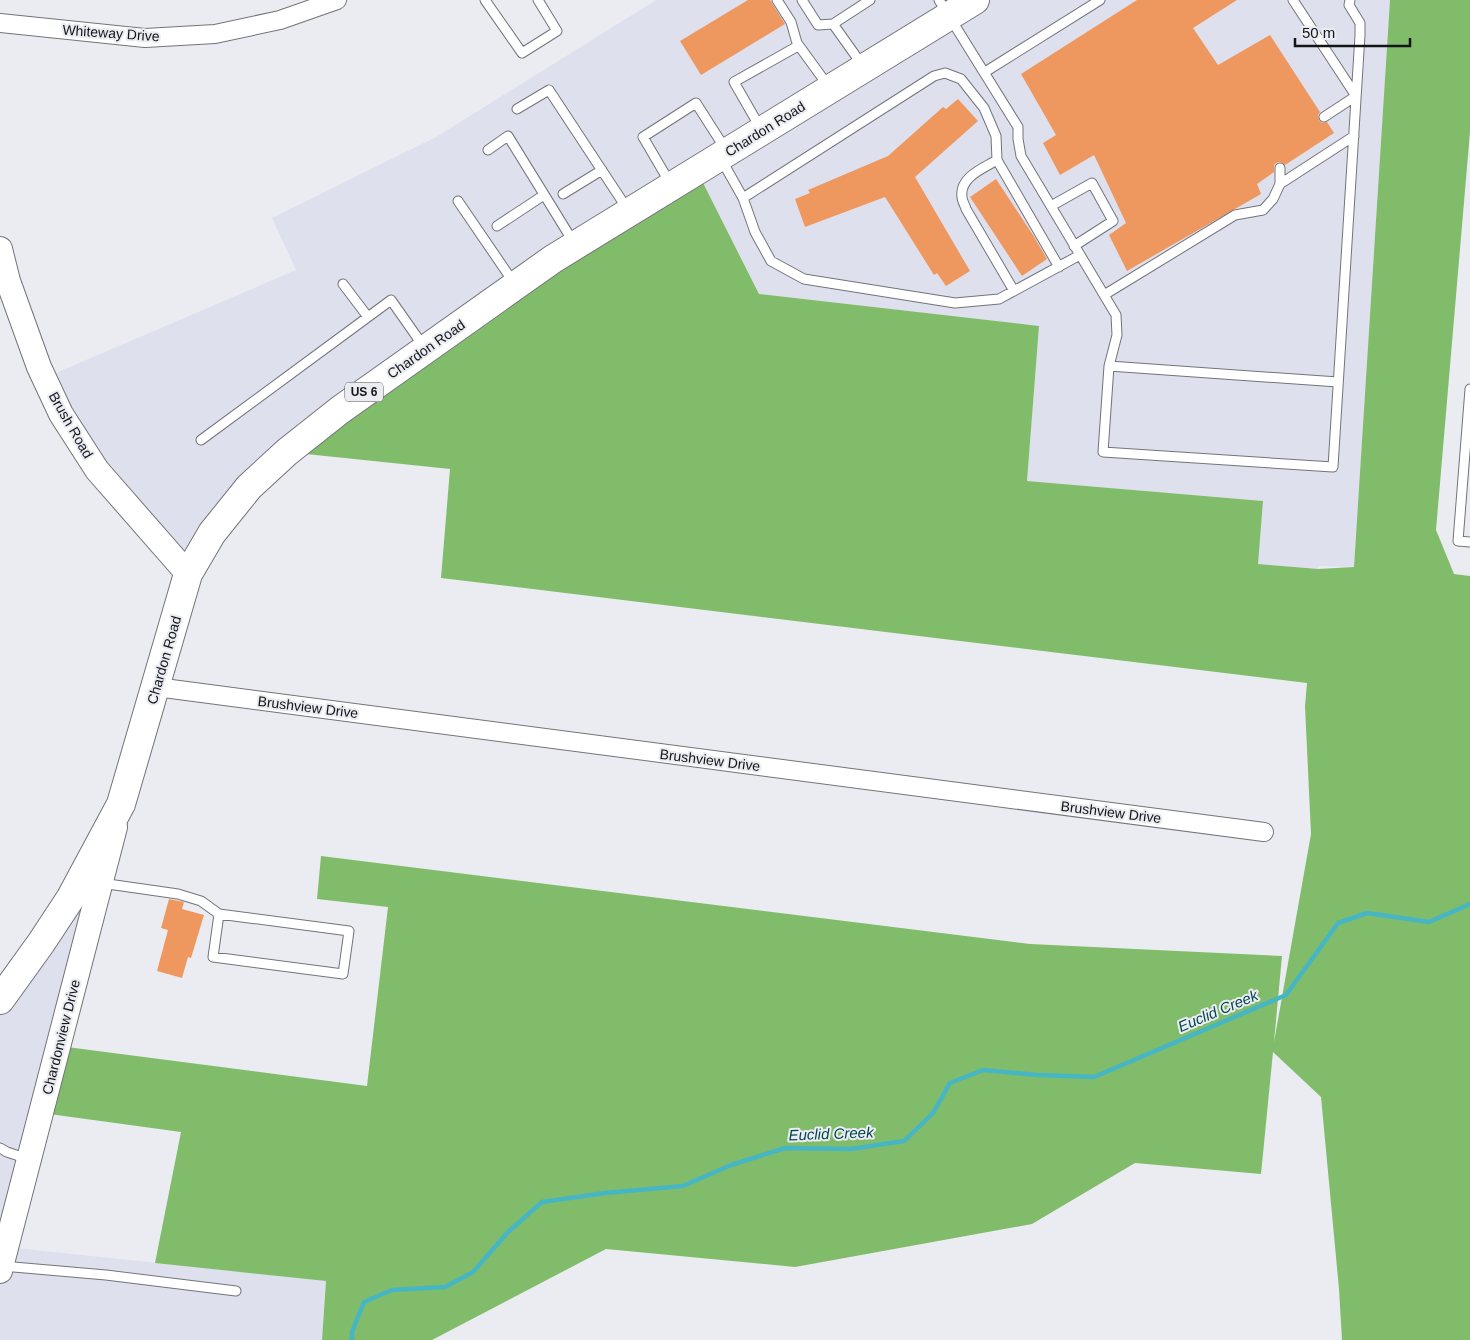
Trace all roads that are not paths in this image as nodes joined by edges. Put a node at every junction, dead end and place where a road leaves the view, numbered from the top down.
1 (337, 0) edge
2 (485, 0) edge
3 (538, 0) edge
4 (777, 0) edge
5 (802, 0) edge
6 (870, 0) edge
7 (975, 0) edge
8 (1100, 0) edge
9 (1293, 0) edge
10 (1348, 2) edge
11 (944, 8) edge
12 (0, 23) edge
13 (833, 24) junction
14 (798, 46) junction
15 (864, 68) junction
16 (985, 72) junction
17 (830, 89) junction
18 (1356, 96) junction
19 (517, 108) dead end
20 (1324, 117) dead end
21 (762, 131) junction
22 (1354, 136) junction
23 (488, 150) dead end
24 (724, 154) junction
25 (997, 160) junction
26 (1280, 168) dead end
27 (602, 170) junction
28 (1280, 184) junction
29 (672, 186) junction
30 (563, 194) dead end
31 (544, 195) junction
32 (743, 198) junction
33 (458, 201) dead end
34 (1051, 206) junction
35 (630, 212) junction
36 (497, 226) dead end
37 (576, 245) junction
38 (1074, 246) junction
39 (0, 249) edge
40 (1080, 255) junction
41 (1059, 266) junction
42 (343, 284) dead end
43 (516, 285) junction
44 (1014, 291) junction
45 (1104, 295) junction
46 (368, 317) junction
47 (425, 349) junction
48 (1110, 366) junction
49 (1338, 382) junction
50 (1470, 389) edge
51 (201, 440) dead end
52 (1467, 458) edge
53 (1470, 542) edge
54 (188, 574) junction
55 (156, 687) junction
56 (121, 804) junction
57 (1264, 832) dead end
58 (101, 883) junction
59 (219, 914) junction
60 (0, 1000) edge
61 (0, 1148) edge
62 (30, 1159) junction
63 (2, 1256) edge
64 (236, 1291) dead end

1 - 12 street, Whiteway Drive
2 - 3 lane
4 - 14 lane
5 - 13 lane
6 - 13 lane
7 - 11 main road, Chardon Road / US 6
8 - 16 lane
9 - 18 lane
10 - 18 lane
11 - 15 main road, Chardon Road / US 6
11 - 16 lane
13 - 15 lane
14 - 17 lane
14 - 21 lane
15 - 17 main road, Chardon Road / US 6
16 - 34 lane
17 - 21 main road, Chardon Road / US 6
18 - 20 lane
18 - 22 lane
19 - 27 lane
21 - 24 main road, Chardon Road / US 6
22 - 28 lane
22 - 49 lane
23 - 31 lane
24 - 29 main road, Chardon Road / US 6
24 - 29 lane
24 - 32 lane
25 - 32 lane
25 - 41 lane
25 - 44 lane
26 - 28 lane
27 - 30 lane
27 - 35 lane
28 - 45 lane
29 - 35 main road, Chardon Road / US 6
31 - 36 lane
31 - 37 lane
32 - 44 lane
33 - 43 lane
34 - 38 lane
34 - 38 lane
35 - 37 main road, Chardon Road / US 6
37 - 43 main road, Chardon Road / US 6
38 - 40 lane
39 - 54 street, Brush Road
40 - 41 lane
40 - 45 lane
41 - 44 lane
42 - 46 lane
43 - 47 main road, Chardon Road / US 6
45 - 48 lane
46 - 47 lane
46 - 51 lane
47 - 54 main road, Chardon Road / US 6
48 - 49 lane
48 - 49 lane
50 - 52 lane
52 - 53 lane
54 - 55 main road, Chardon Road / US 6
55 - 56 main road, Chardon Road / US 6
55 - 57 street, Brushview Drive
56 - 58 street, Chardonview Drive
56 - 60 main road, Chardon Road / US 6
58 - 59 lane
58 - 62 street, Chardonview Drive
59 - 59 lane
61 - 62 lane
62 - 63 street, Chardonview Drive
63 - 64 lane

